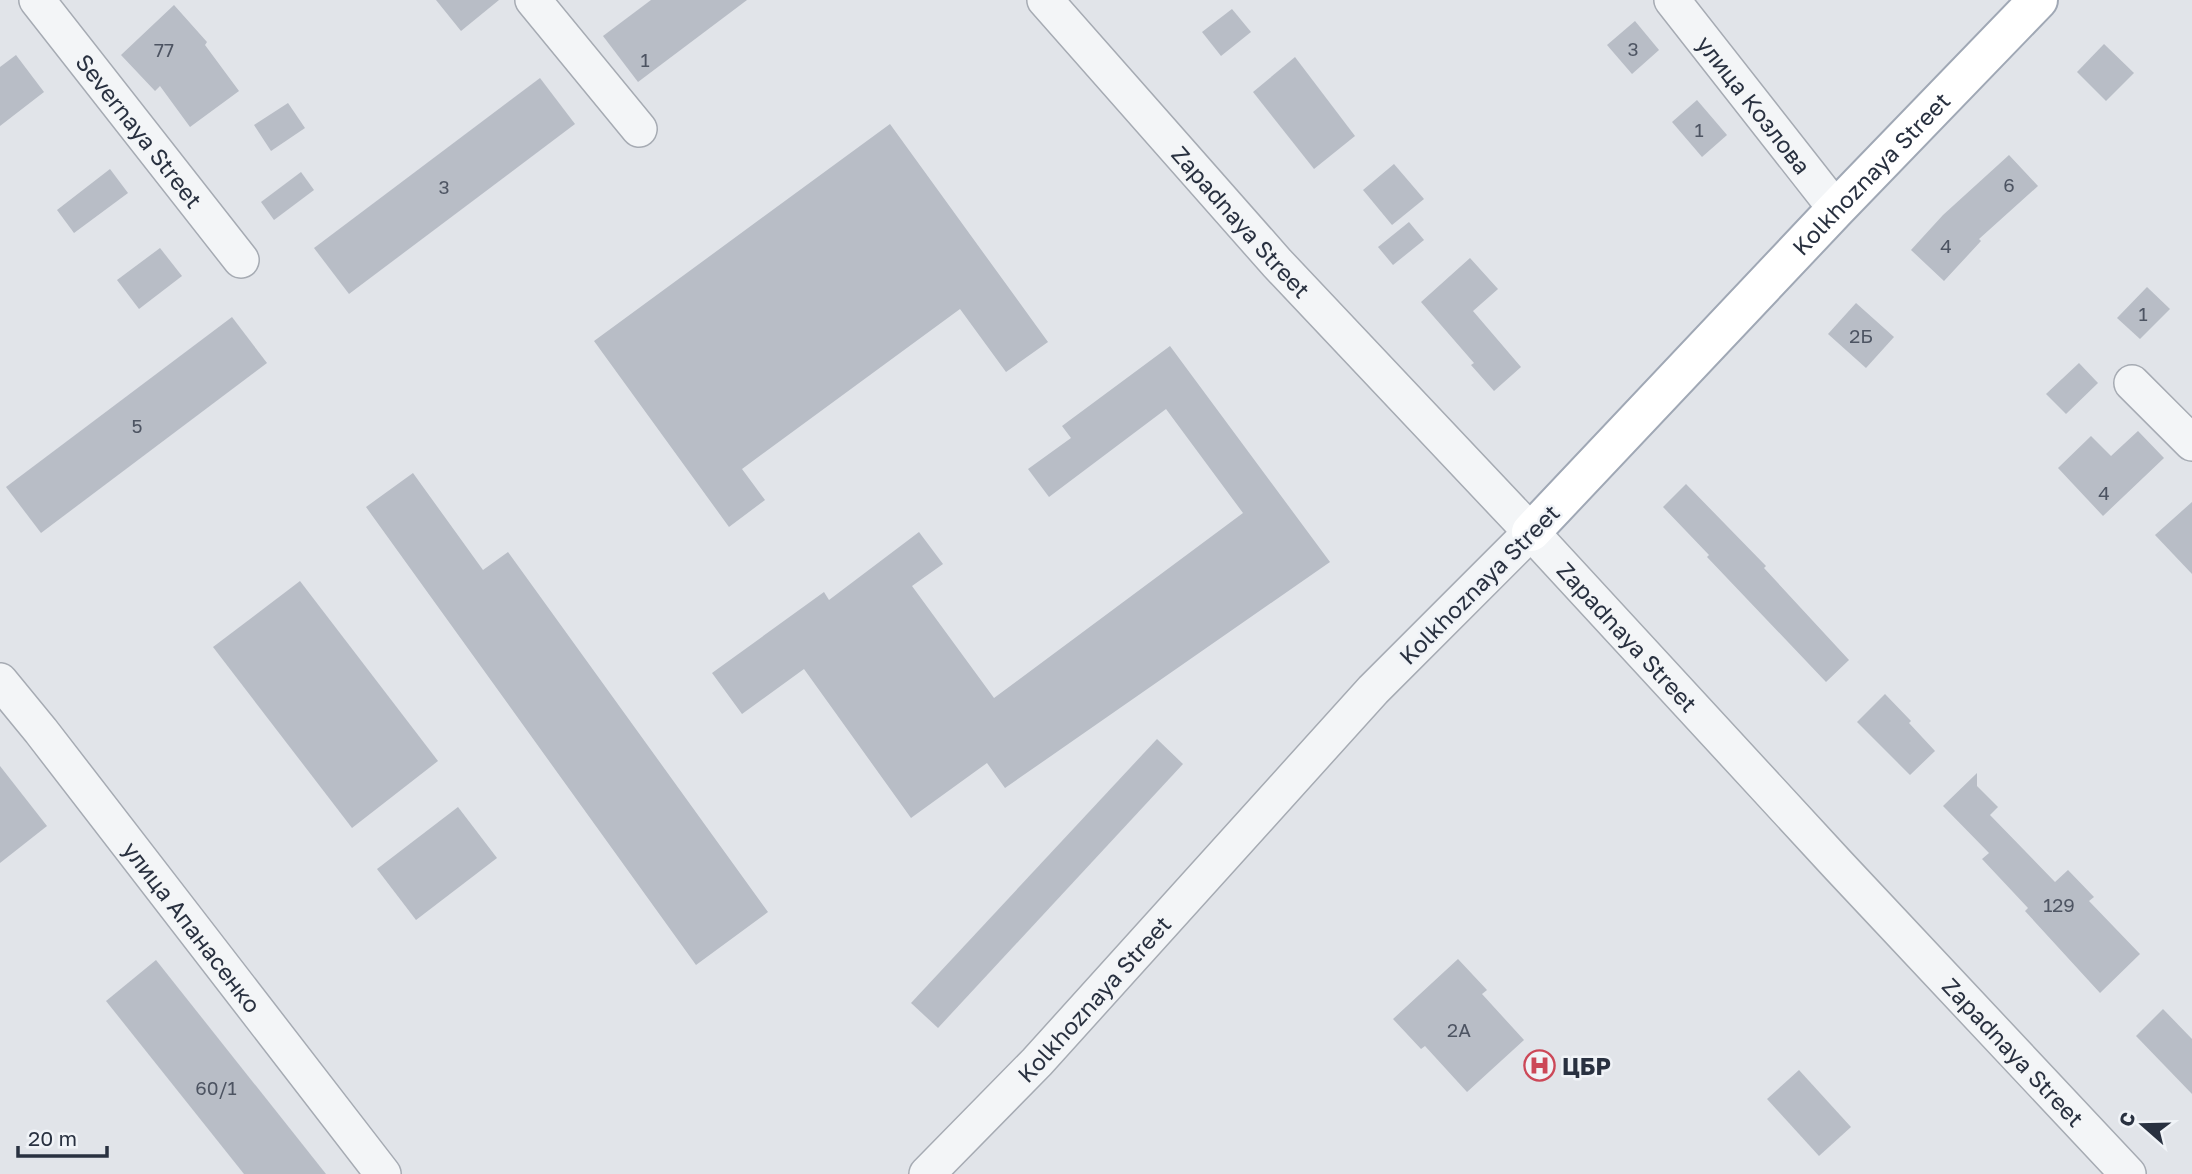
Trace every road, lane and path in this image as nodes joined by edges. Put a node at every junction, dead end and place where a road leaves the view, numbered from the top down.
1 (37, 0) edge
2 (533, 0) edge
3 (1045, 0) edge
4 (1672, 0) edge
5 (2038, 0) edge
6 (639, 129) dead end
7 (1836, 209) junction
8 (242, 260) dead end
9 (2132, 383) dead end
10 (2192, 443) edge
11 (1531, 532) junction
12 (0, 681) edge
13 (383, 1174) edge
14 (927, 1174) edge
15 (2129, 1174) edge

1 - 8 street, Severnaya Street
2 - 6 street
3 - 11 street, Zapadnaya Street
4 - 7 street, улица Козлова
5 - 7 main road, Kolkhoznaya Street
7 - 11 main road, Kolkhoznaya Street
9 - 10 street
11 - 14 street, Kolkhoznaya Street
11 - 15 street, Zapadnaya Street
12 - 13 street, улица Апанасенко

